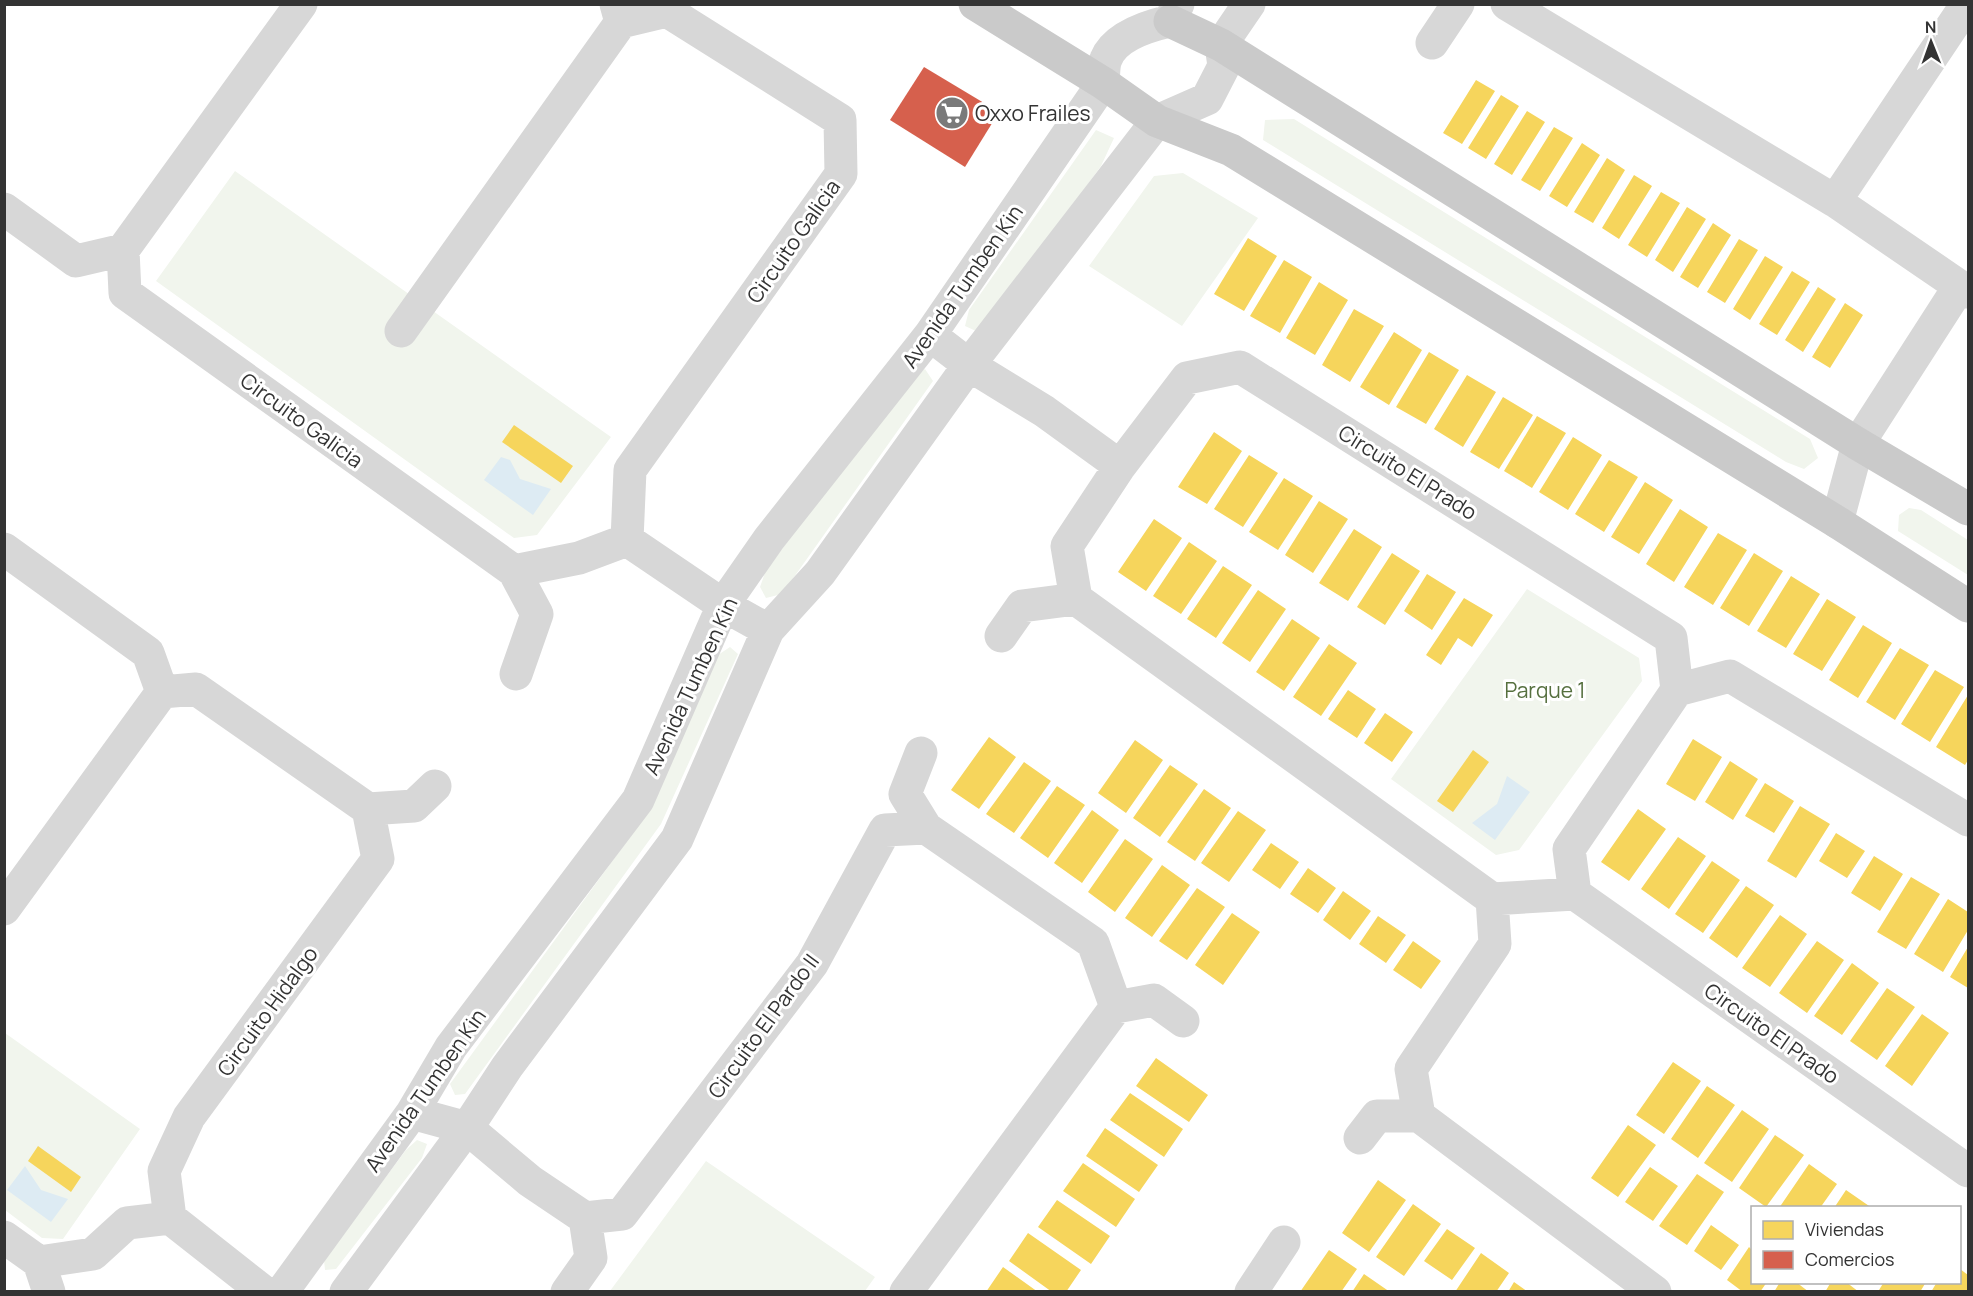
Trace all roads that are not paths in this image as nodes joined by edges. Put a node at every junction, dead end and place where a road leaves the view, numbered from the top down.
1 (301, 4) edge
2 (975, 4) edge
3 (1249, 4) edge
4 (1458, 4) edge
5 (1507, 4) edge
6 (1967, 4) edge
7 (1174, 13) edge
8 (619, 14) edge
9 (1432, 43) dead end
10 (1221, 45) junction
11 (1103, 83) junction
12 (1157, 121) junction
13 (1835, 201) junction
14 (4, 209) edge
15 (123, 250) junction
16 (1964, 290) edge
17 (401, 331) dead end
18 (930, 335) junction
19 (969, 365) junction
20 (1858, 444) junction
21 (1120, 466) junction
22 (1968, 509) edge
23 (1837, 522) junction
24 (627, 540) junction
25 (4, 549) edge
26 (514, 571) junction
27 (1076, 599) junction
28 (723, 605) junction
29 (1968, 606) edge
30 (768, 630) junction
31 (1001, 636) dead end
32 (516, 674) dead end
33 (1677, 690) junction
34 (162, 692) junction
35 (921, 753) dead end
36 (435, 786) dead end
37 (368, 809) junction
38 (1968, 820) edge
39 (926, 828) junction
40 (1575, 894) junction
41 (1492, 899) junction
42 (4, 909) edge
43 (1116, 1006) junction
44 (1183, 1021) dead end
45 (412, 1113) junction
46 (1419, 1116) junction
47 (467, 1128) junction
48 (1360, 1138) dead end
49 (1968, 1171) edge
50 (170, 1218) junction
51 (585, 1218) junction
52 (4, 1237) edge
53 (1284, 1242) dead end
54 (44, 1277) edge
55 (264, 1292) edge
56 (282, 1292) edge
57 (346, 1292) edge
58 (567, 1292) edge
59 (906, 1292) edge
60 (1251, 1292) edge
61 (1655, 1292) edge

1 - 15 street
2 - 11 main road
3 - 10 street
4 - 9 street
5 - 13 street
6 - 13 street
7 - 10 main road
7 - 11 street
8 - 17 street, Circuito Galicia
8 - 24 street, Circuito Galicia
10 - 12 street
10 - 20 main road
11 - 12 main road
11 - 18 street, Avenida Tumben Kin
12 - 19 street
12 - 23 main road
13 - 16 street
14 - 15 street
15 - 26 street, Circuito Galicia
16 - 20 street
18 - 19 street
18 - 28 street, Avenida Tumben Kin
19 - 21 street
19 - 30 street
20 - 22 main road
20 - 23 street
21 - 27 street, Circuito El Prado
21 - 33 street, Circuito El Prado
23 - 29 main road
24 - 26 street
24 - 28 street
25 - 34 street
26 - 32 street, Circuito Galicia
27 - 31 street
27 - 41 street
28 - 30 street
28 - 45 street, Avenida Tumben Kin
30 - 47 street
33 - 38 street
33 - 40 street
34 - 37 street
34 - 42 street
35 - 39 street
36 - 37 street
37 - 50 street, Circuito Hidalgo
39 - 43 street
39 - 51 street, Circuito El Pardo II
40 - 41 street
40 - 49 street, Circuito El Prado
41 - 46 street
43 - 44 street
43 - 59 street
45 - 47 street
45 - 56 street, Avenida Tumben Kin
46 - 48 street
46 - 61 street
47 - 51 street
47 - 57 street
50 - 54 street
50 - 55 street
51 - 58 street
52 - 54 street
53 - 60 street

